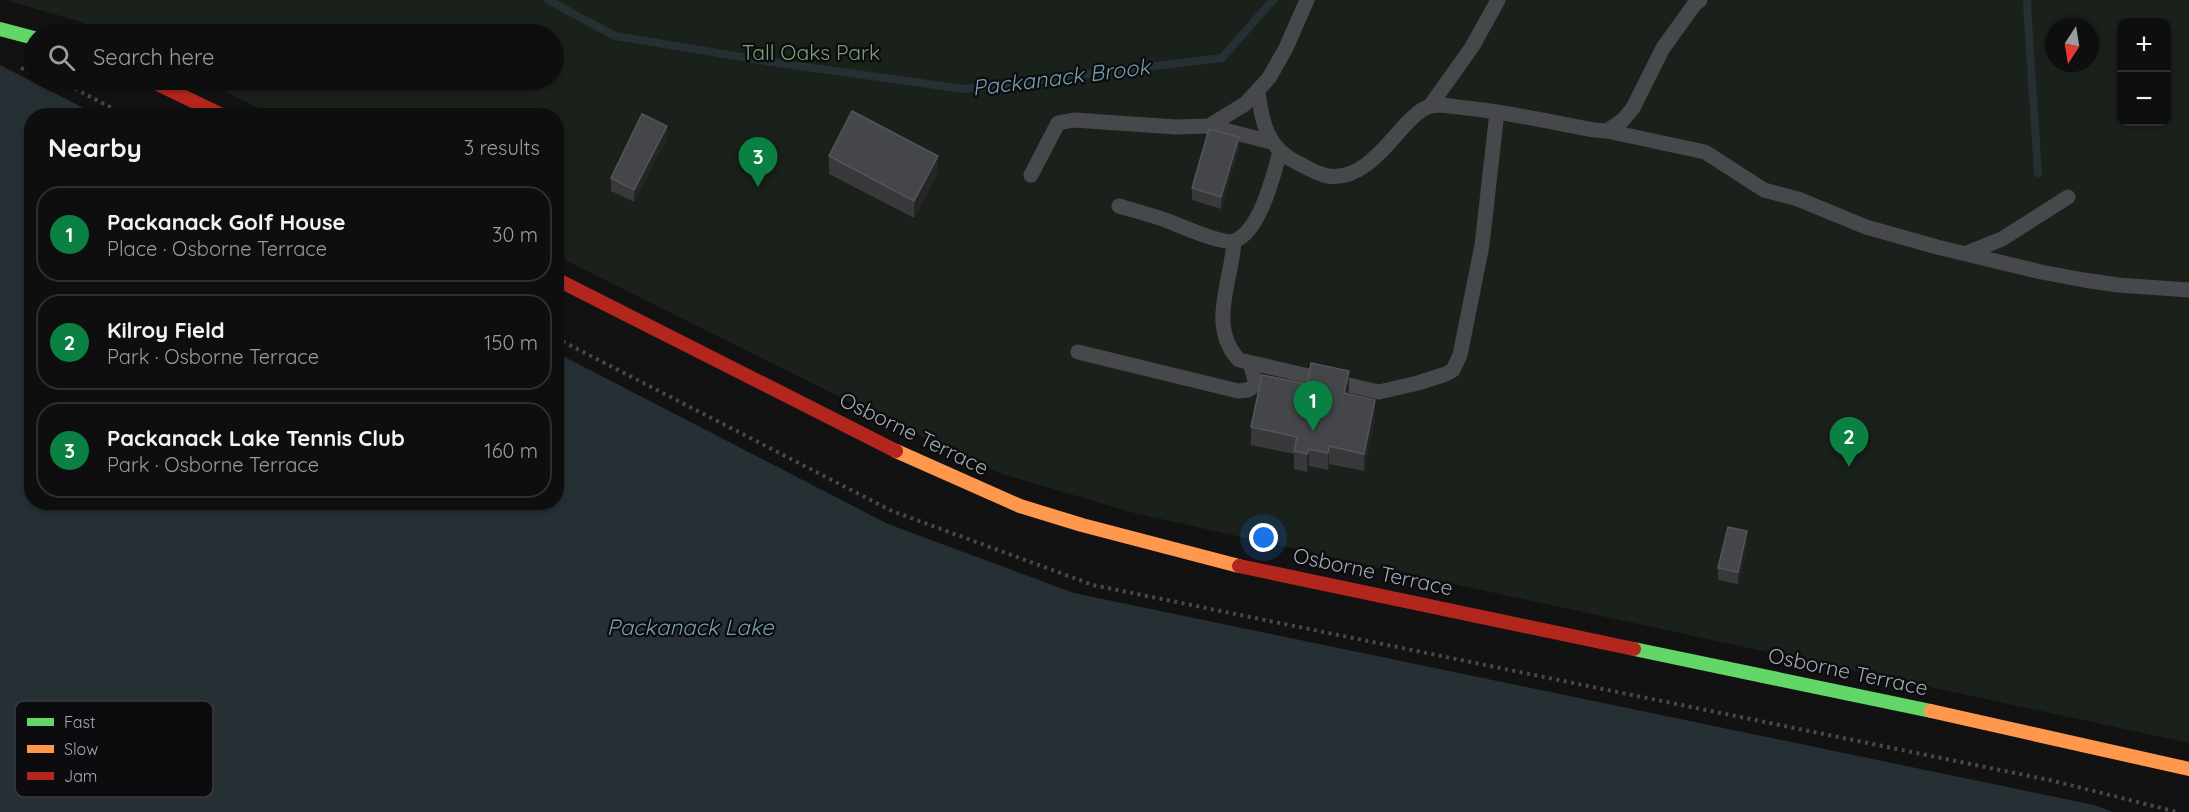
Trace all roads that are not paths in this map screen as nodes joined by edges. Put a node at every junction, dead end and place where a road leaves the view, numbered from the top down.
1 (1307, 0) edge
2 (1498, 0) edge
3 (1700, 0) edge
4 (0, 29) edge
5 (24, 35) edge
6 (170, 90) edge
7 (1258, 92) junction
8 (1430, 106) junction
9 (207, 108) edge
10 (1497, 112) junction
11 (1209, 126) junction
12 (1607, 130) junction
13 (1275, 147) junction
14 (1031, 175) dead end
15 (2068, 197) dead end
16 (1119, 206) dead end
17 (1234, 241) junction
18 (1967, 253) junction
19 (564, 283) edge
20 (2189, 290) edge
21 (1078, 352) dead end
22 (1250, 363) junction
23 (2189, 769) edge

1 - 7 lane
2 - 8 lane
3 - 12 lane
4 - 5 street
6 - 9 street
7 - 11 lane
7 - 13 lane
8 - 10 lane
8 - 13 lane
10 - 12 lane
10 - 22 lane
11 - 13 lane
11 - 14 lane
12 - 18 lane
13 - 17 lane
15 - 18 lane
16 - 17 lane
17 - 22 lane
18 - 20 lane
19 - 23 street, Osborne Terrace
21 - 22 lane

